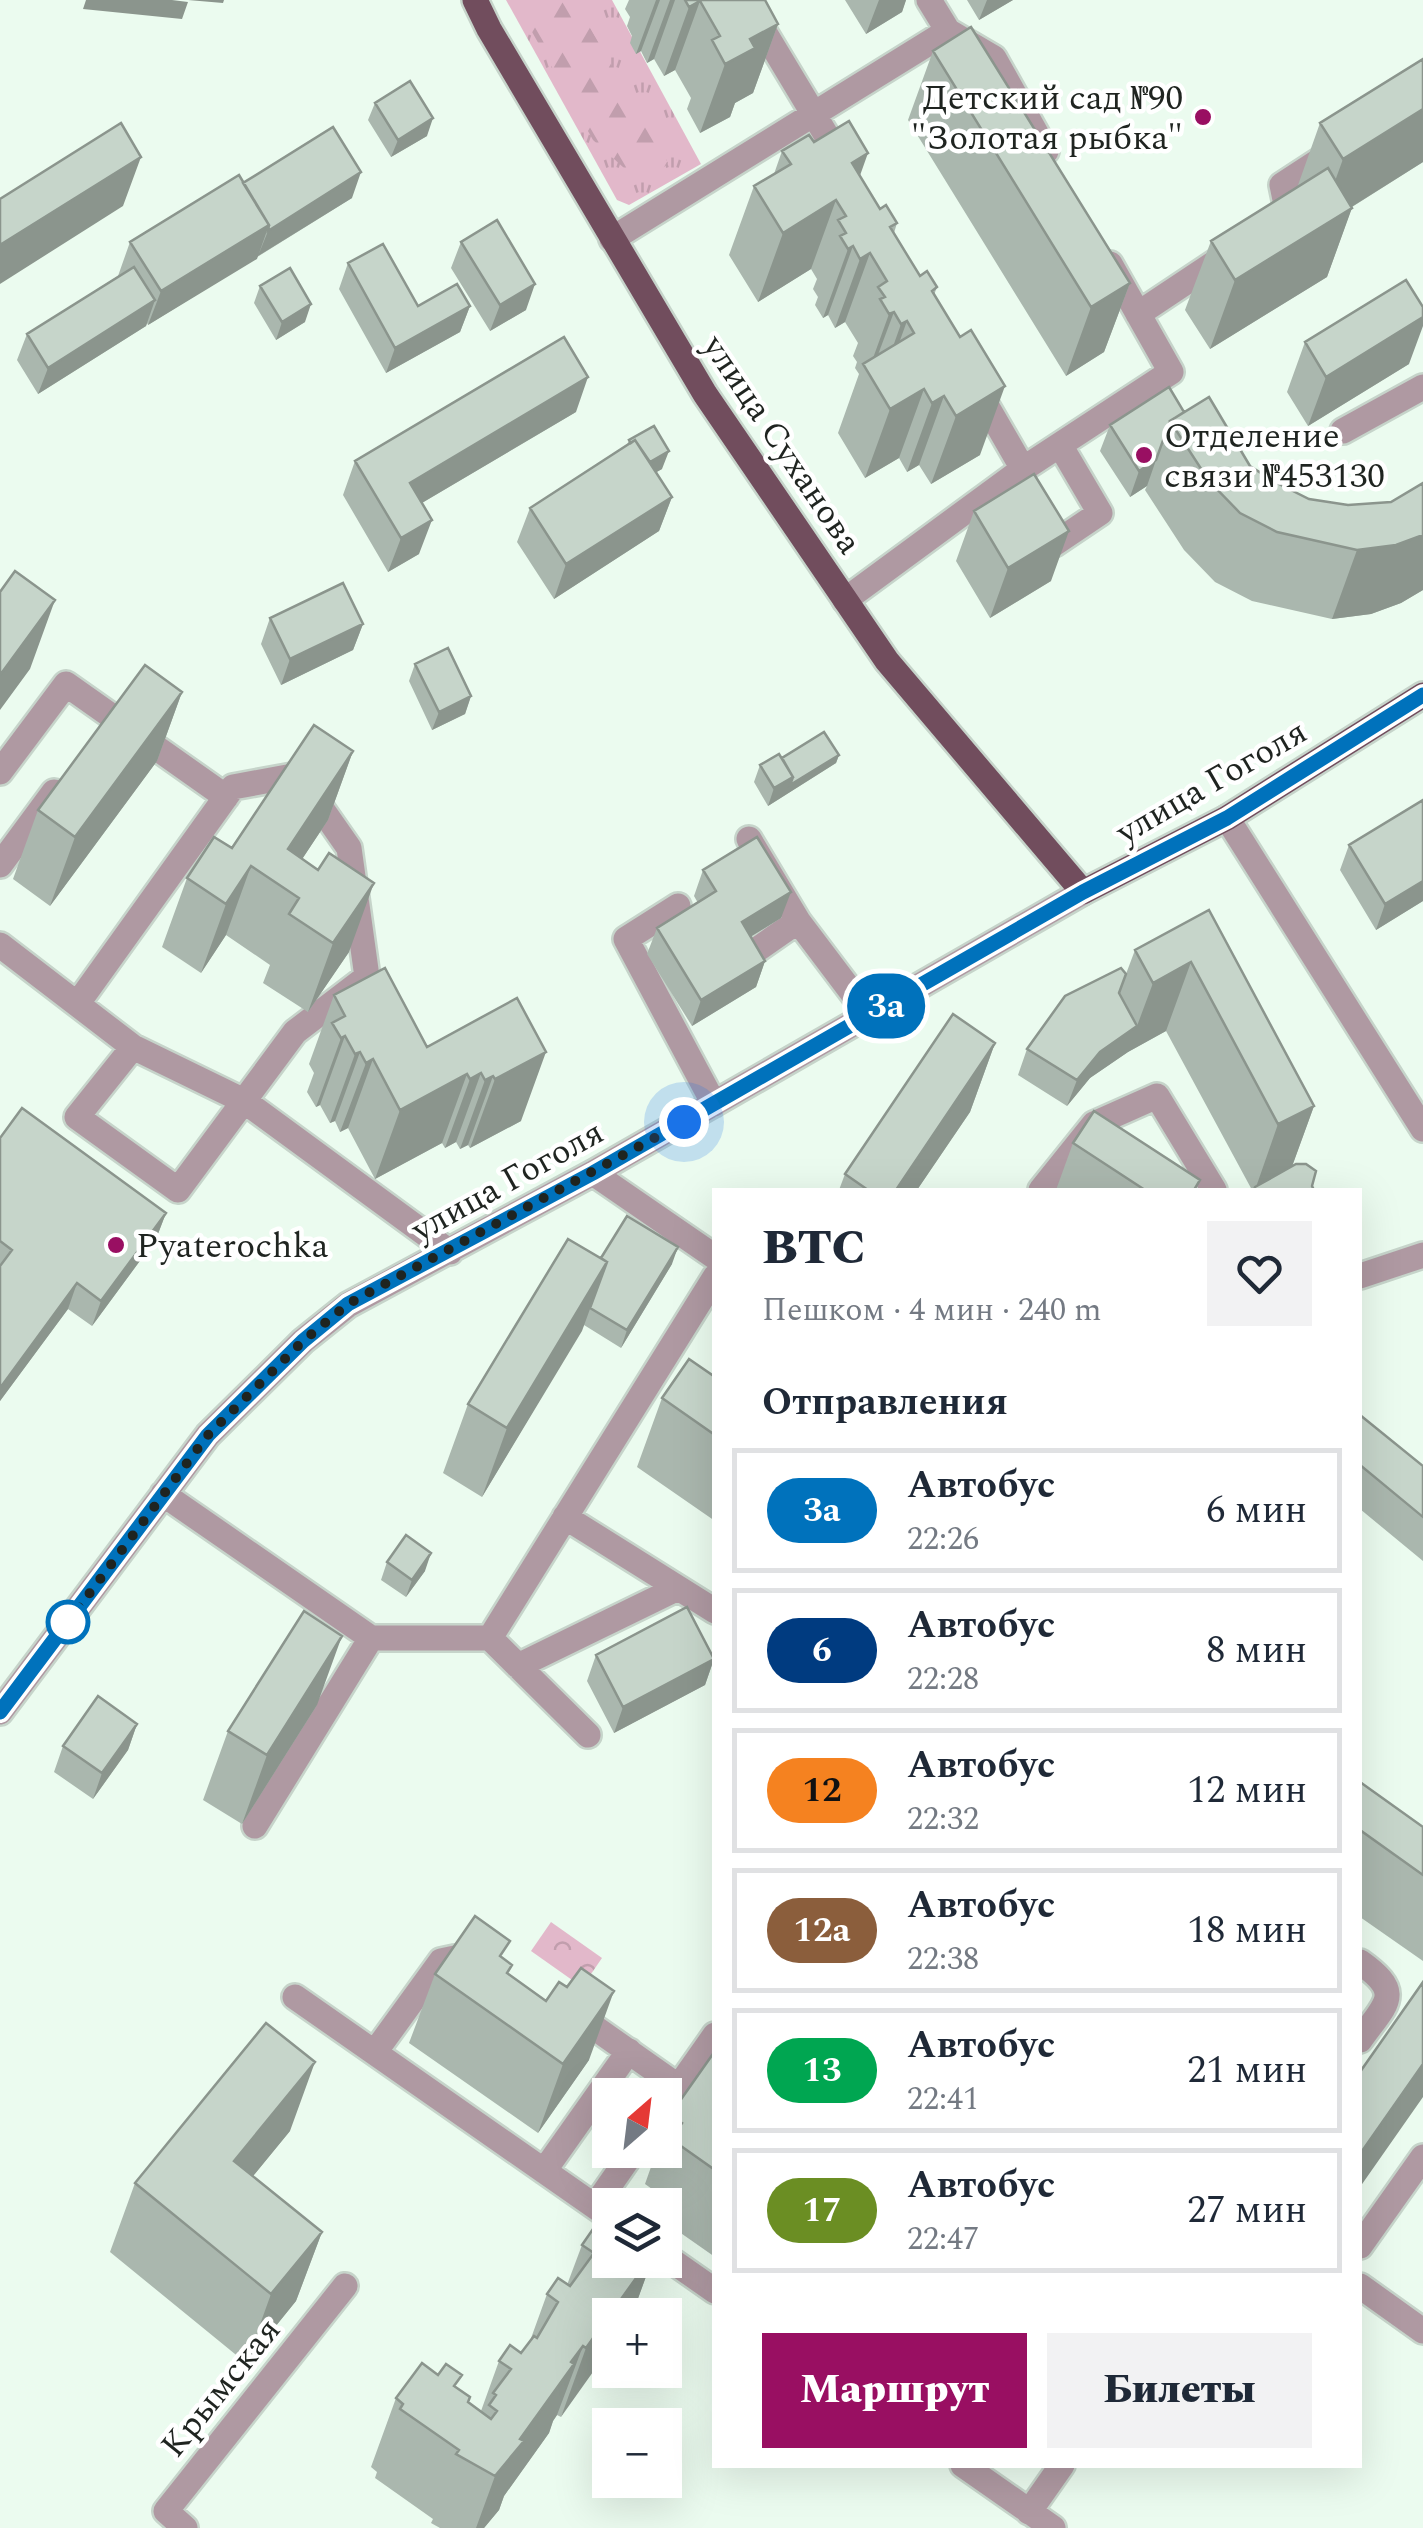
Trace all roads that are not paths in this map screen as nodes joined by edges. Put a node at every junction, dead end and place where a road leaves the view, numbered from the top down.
1 (475, 0) edge
2 (746, 0) edge
3 (929, 0) edge
4 (948, 31) junction
5 (815, 115) junction
6 (1345, 145) edge
7 (1061, 178) edge
8 (855, 183) edge
9 (612, 239) junction
10 (1099, 246) edge
11 (1138, 314) junction
12 (964, 368) edge
13 (1423, 387) edge
14 (1344, 431) dead end
15 (1060, 445) junction
16 (1022, 488) junction
17 (845, 600) junction
18 (1423, 695) edge
19 (0, 772) edge
20 (67, 776) edge
21 (226, 797) junction
22 (1227, 818) junction
23 (749, 839) edge
24 (0, 865) edge
25 (1083, 892) junction
26 (678, 906) dead end
27 (798, 921) junction
28 (0, 945) edge
29 (755, 951) edge
30 (78, 1003) junction
31 (869, 1016) junction
32 (133, 1047) junction
33 (244, 1100) junction
34 (714, 1104) junction
35 (1423, 1129) edge
36 (593, 1173) junction
37 (1042, 1188) edge
38 (1213, 1188) edge
39 (450, 1252) junction
40 (712, 1255) edge
41 (1423, 1255) edge
42 (1362, 1275) edge
43 (712, 1282) edge
44 (650, 1382) junction
45 (676, 1401) edge
46 (164, 1494) junction
47 (565, 1517) junction
48 (678, 1588) junction
49 (712, 1609) edge
50 (371, 1638) junction
51 (490, 1638) junction
52 (518, 1666) junction
53 (0, 1712) edge
54 (588, 1734) dead end
55 (255, 1826) dead end
56 (1362, 1963) edge
57 (490, 1978) edge
58 (296, 1996) dead end
59 (548, 2008) edge
60 (1362, 2037) edge
61 (712, 2039) edge
62 (375, 2052) junction
63 (628, 2052) junction
64 (654, 2078) edge
65 (682, 2082) edge
66 (1421, 2163) edge
67 (544, 2171) junction
68 (592, 2205) edge
69 (1362, 2243) edge
70 (682, 2268) edge
71 (346, 2286) dead end
72 (1362, 2287) edge
73 (712, 2289) edge
74 (1423, 2331) edge
75 (967, 2468) edge
76 (1060, 2468) edge
77 (1029, 2512) junction
78 (185, 2528) edge
79 (1053, 2528) edge

1 - 9 main road, улица Суханова
2 - 5 street
3 - 4 street
4 - 5 street
4 - 7 street
5 - 8 street
5 - 9 street
6 - 11 street
9 - 17 main road, улица Суханова
10 - 11 street
11 - 15 street
12 - 16 street
13 - 14 street
15 - 16 street
15 - 16 street
16 - 17 street
17 - 25 main road, улица Суханова
18 - 22 main road, улица Гоголя
19 - 21 street
20 - 24 street
21 - 30 street
21 - 33 street
22 - 25 main road, улица Гоголя
22 - 35 street
23 - 27 street
25 - 31 street, улица Гоголя
26 - 34 street
27 - 29 street
27 - 31 street
28 - 30 street
30 - 32 street
31 - 34 street, улица Гоголя
32 - 33 street
32 - 33 street
33 - 39 street
34 - 36 street, улица Гоголя
36 - 39 street, улица Гоголя
36 - 40 street
37 - 38 street
39 - 46 street, улица Гоголя
41 - 42 street
43 - 44 street
44 - 45 street
44 - 47 street
46 - 50 street
46 - 53 street, улица Гоголя
47 - 48 street
47 - 51 street
48 - 49 street
48 - 52 street
50 - 51 street
50 - 55 street
51 - 52 street
52 - 54 street
56 - 60 street
57 - 62 street
58 - 62 street
59 - 63 street
61 - 65 street
62 - 67 street
63 - 64 street
63 - 67 street
66 - 69 street
67 - 68 street
70 - 73 street
71 - 78 street, Крымская
72 - 74 street
75 - 77 street
76 - 77 street
77 - 79 street

